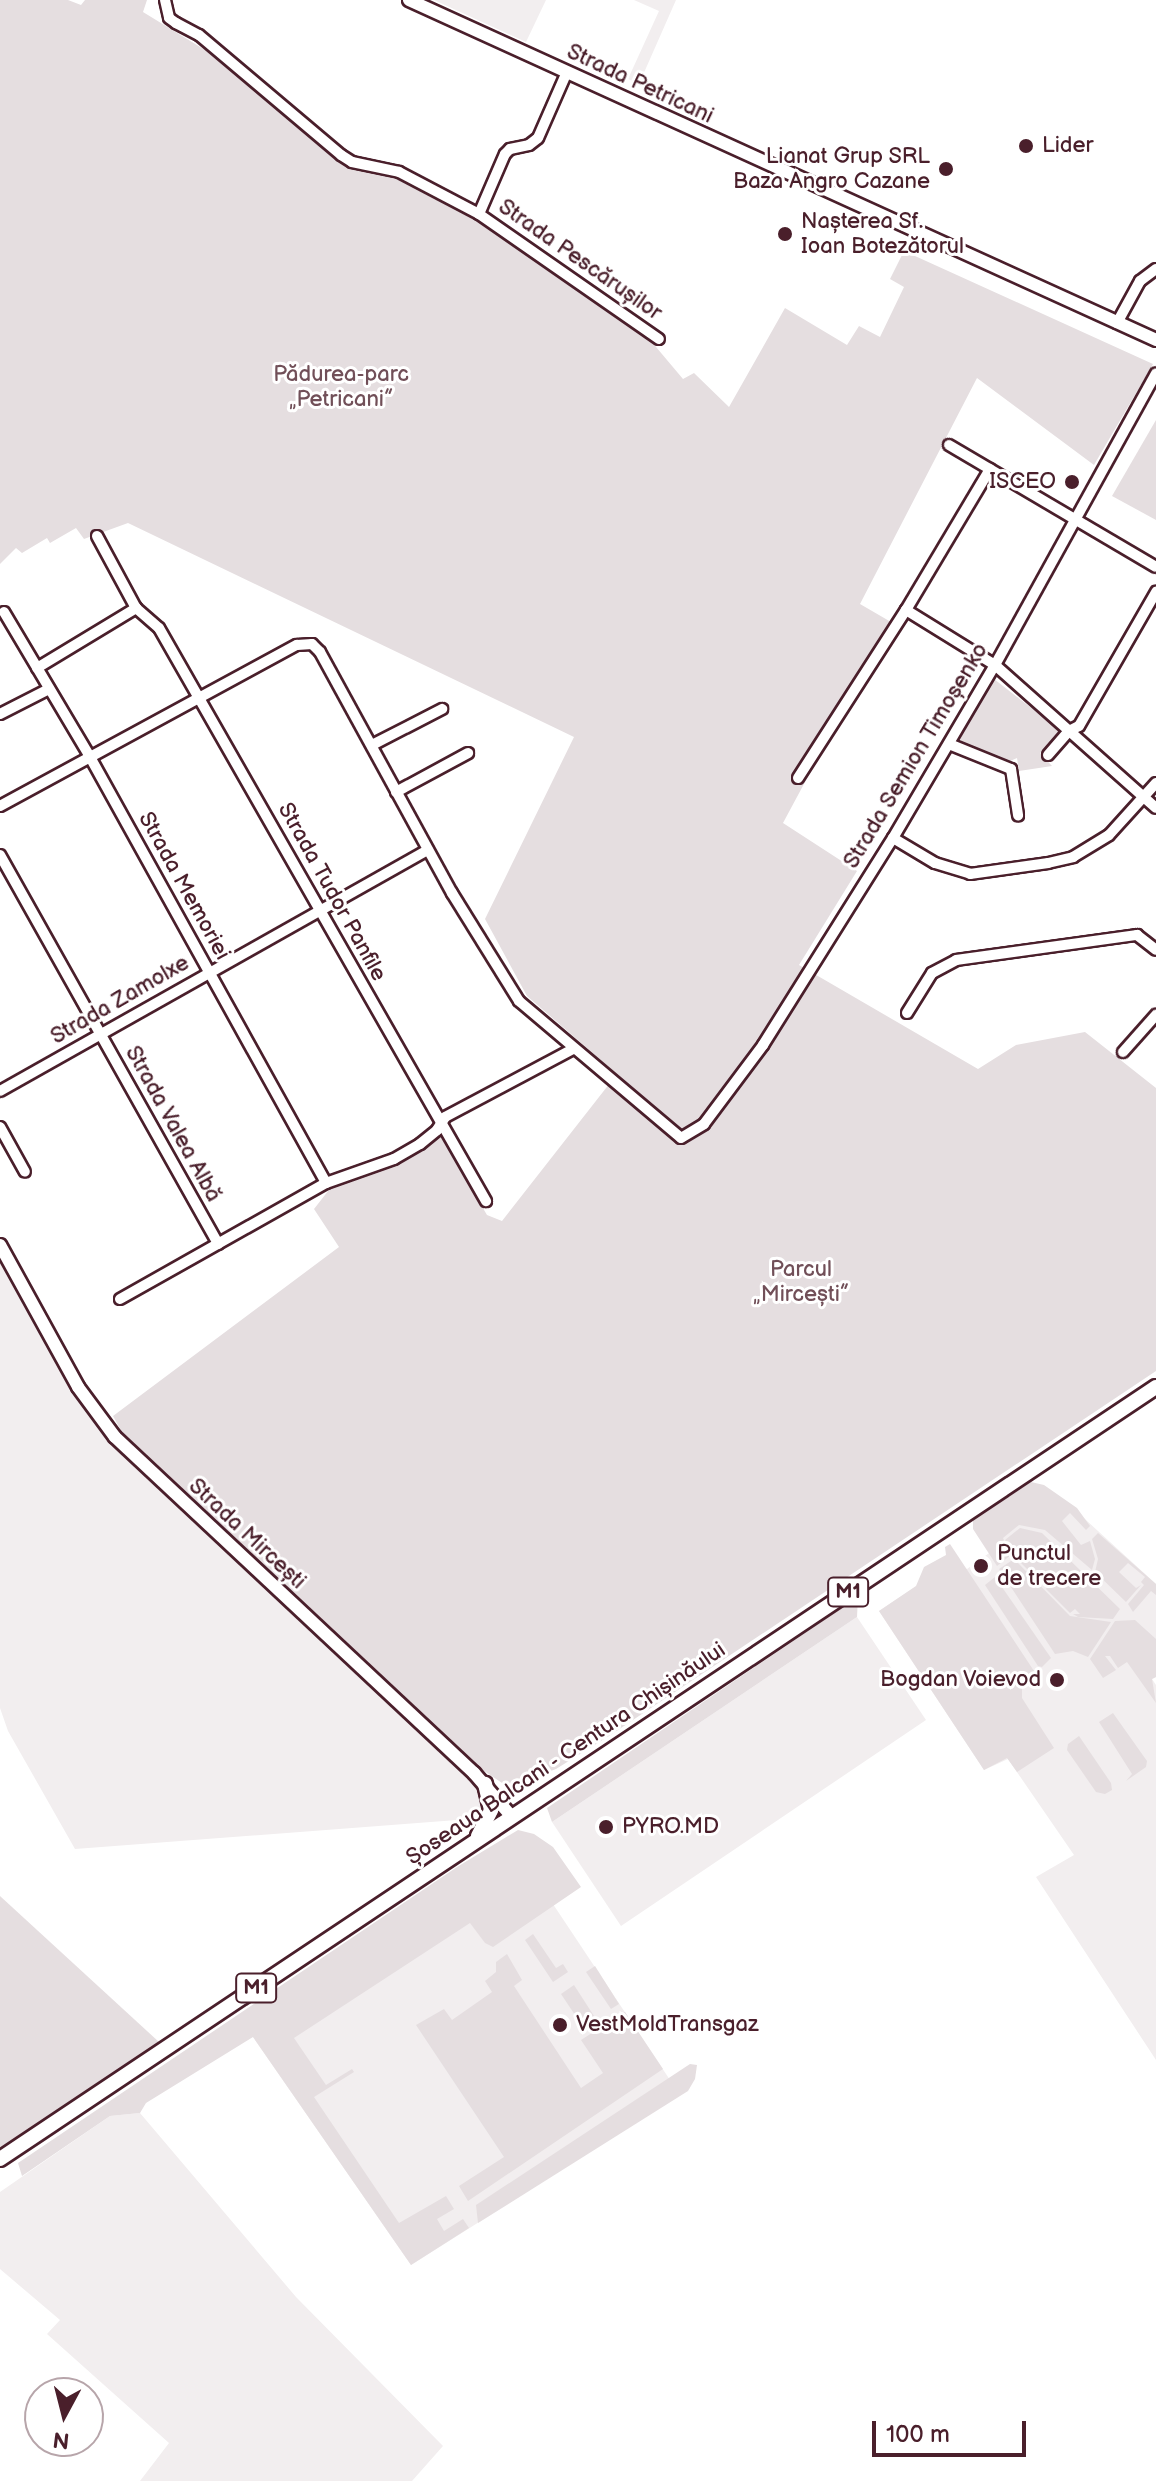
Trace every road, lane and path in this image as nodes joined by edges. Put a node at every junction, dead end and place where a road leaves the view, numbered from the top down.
1 (165, 0) edge
2 (409, 0) edge
3 (567, 72) junction
4 (479, 214) junction
5 (1156, 269) edge
6 (1117, 323) junction
7 (659, 339) dead end
8 (1156, 340) edge
9 (1156, 373) edge
10 (949, 445) dead end
11 (990, 469) junction
12 (1076, 519) junction
13 (97, 536) dead end
14 (1156, 567) edge
15 (1156, 592) edge
16 (136, 608) junction
17 (906, 610) junction
18 (4, 612) dead end
19 (995, 665) junction
20 (37, 668) junction
21 (49, 689) junction
22 (199, 697) junction
23 (442, 709) dead end
24 (0, 714) edge
25 (1069, 731) junction
26 (949, 744) junction
27 (372, 745) junction
28 (468, 753) dead end
29 (1048, 755) dead end
30 (90, 757) junction
31 (798, 778) dead end
32 (1156, 783) edge
33 (396, 792) junction
34 (1143, 796) junction
35 (0, 806) edge
36 (1156, 808) edge
37 (1018, 815) dead end
38 (893, 838) junction
39 (428, 850) junction
40 (0, 855) edge
41 (320, 912) junction
42 (1156, 950) edge
43 (210, 972) junction
44 (907, 1013) dead end
45 (1156, 1015) edge
46 (101, 1035) junction
47 (573, 1049) junction
48 (1123, 1052) dead end
49 (0, 1091) edge
50 (441, 1124) junction
51 (0, 1127) edge
52 (25, 1172) dead end
53 (326, 1183) junction
54 (486, 1201) dead end
55 (218, 1244) junction
56 (0, 1245) edge
57 (120, 1299) dead end
58 (1156, 1387) edge
59 (485, 1784) junction
60 (512, 1817) junction
61 (475, 1841) junction
62 (0, 2159) edge

1 - 4 street, Strada Pescărușilor
2 - 3 main road, Strada Petricani
3 - 4 street, Strada Pescărușilor
3 - 6 main road, Strada Petricani
4 - 7 street, Strada Pescărușilor
5 - 6 street
6 - 8 main road, Strada Petricani
9 - 12 street, Strada Semion Timoșenko
10 - 11 street
11 - 12 street
11 - 17 street
12 - 14 street
12 - 19 street, Strada Semion Timoșenko
13 - 16 street, Strada Tudor Panfile
15 - 25 street
16 - 20 street
16 - 22 street, Strada Tudor Panfile
17 - 19 street
17 - 31 street
18 - 20 street, Strada Memoriei
19 - 25 street
19 - 26 street, Strada Semion Timoșenko
20 - 21 street, Strada Memoriei
21 - 24 street
21 - 30 street, Strada Memoriei
22 - 27 street
22 - 30 street
22 - 41 street, Strada Tudor Panfile
23 - 27 street
25 - 29 street
25 - 34 street
26 - 37 street
26 - 38 street, Strada Semion Timoșenko
27 - 33 street
28 - 33 street
30 - 35 street
30 - 43 street, Strada Memoriei
32 - 34 street
33 - 39 street
34 - 36 street
34 - 38 street
38 - 47 street, Strada Semion Timoșenko
39 - 41 street, Strada Zamolxe
39 - 47 street
40 - 46 street, Strada Valea Albă
41 - 43 street, Strada Zamolxe
41 - 50 street, Strada Tudor Panfile
42 - 44 street
43 - 46 street, Strada Zamolxe
43 - 53 street, Strada Memoriei
45 - 48 street
46 - 49 street, Strada Zamolxe
46 - 55 street, Strada Valea Albă
47 - 50 street
50 - 53 street
50 - 54 street, Strada Tudor Panfile
51 - 52 street
53 - 55 street
55 - 57 street
56 - 59 main road, Strada Mircești
58 - 60 highway, Șoseaua Balcani - Centura Chișinăului / M1
59 - 60 main road, Strada Mircești
59 - 61 highway
60 - 61 highway, Șoseaua Balcani - Centura Chișinăului / M1
61 - 62 highway, Șoseaua Balcani - Centura Chișinăului / M1

